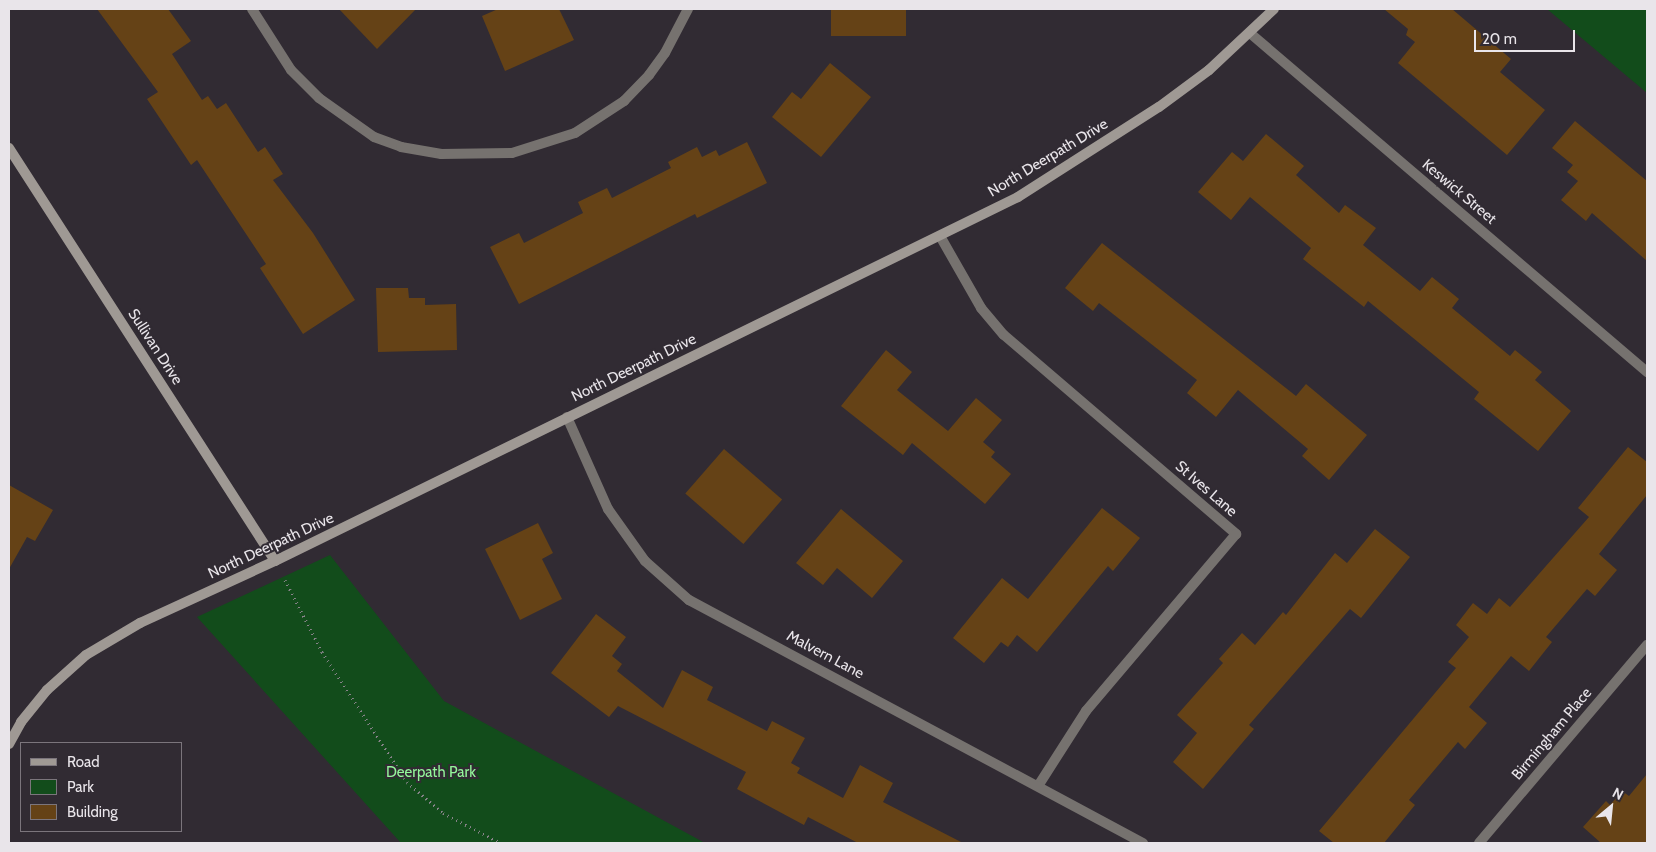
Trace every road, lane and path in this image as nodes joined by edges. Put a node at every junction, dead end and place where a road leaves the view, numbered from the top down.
1 (252, 9) edge
2 (688, 9) edge
3 (1274, 9) edge
4 (1251, 34) junction
5 (9, 148) edge
6 (940, 236) junction
7 (1647, 372) edge
8 (566, 417) junction
9 (275, 562) junction
10 (1647, 645) edge
11 (9, 744) edge
12 (1038, 786) junction
13 (501, 843) edge
14 (1143, 843) edge
15 (1479, 843) edge

1 - 2 street
3 - 4 street, North Deerpath Drive
4 - 6 street, North Deerpath Drive
4 - 7 street, Keswick Street
5 - 9 street, Sullivan Drive
6 - 8 street, North Deerpath Drive
6 - 12 street, St Ives Lane
8 - 9 street, North Deerpath Drive
8 - 12 street, Malvern Lane
9 - 11 street, North Deerpath Drive
9 - 13 path
10 - 15 street, Birmingham Place
12 - 14 street, Malvern Lane

